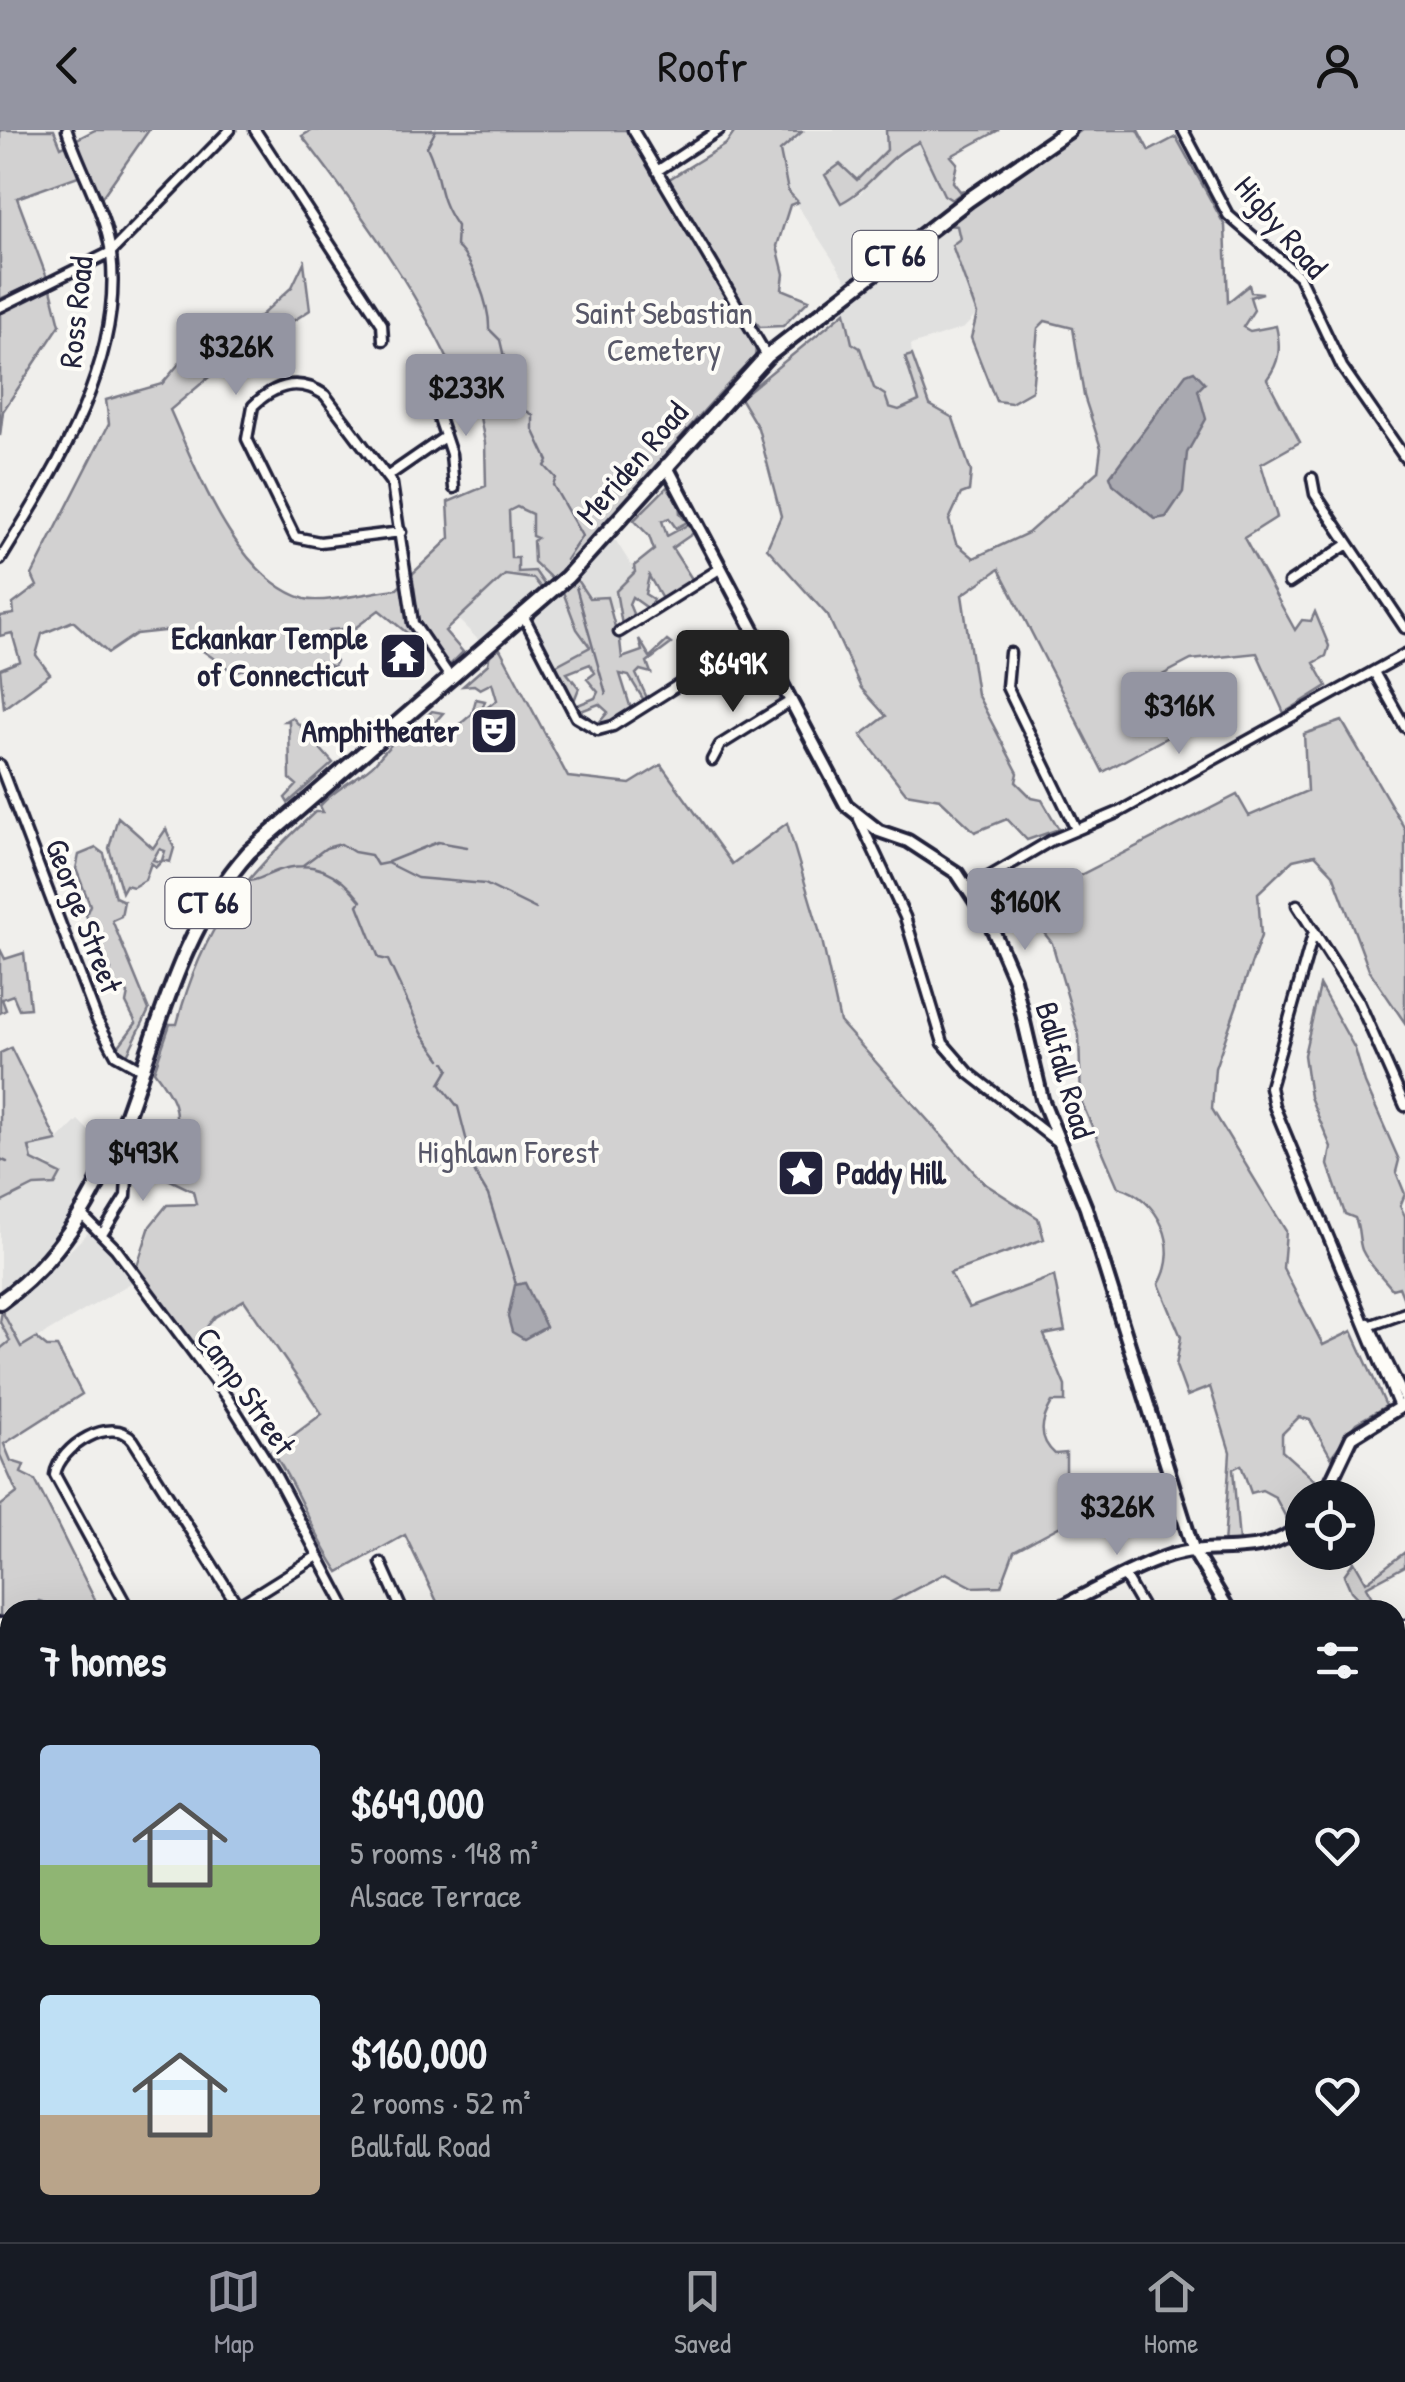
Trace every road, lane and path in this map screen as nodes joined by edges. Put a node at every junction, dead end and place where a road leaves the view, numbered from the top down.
1 (67, 130) edge
2 (230, 130) edge
3 (255, 130) edge
4 (633, 130) edge
5 (719, 130) edge
6 (1069, 130) edge
7 (1183, 130) edge
8 (657, 171) junction
9 (111, 252) junction
10 (0, 307) edge
11 (383, 340) dead end
12 (767, 356) junction
13 (434, 403) dead end
14 (443, 438) junction
15 (1405, 458) edge
16 (666, 466) junction
17 (388, 476) junction
18 (1312, 478) dead end
19 (454, 488) dead end
20 (401, 532) junction
21 (1348, 544) junction
22 (0, 560) edge
23 (722, 568) junction
24 (1289, 583) dead end
25 (523, 615) junction
26 (1405, 628) edge
27 (619, 632) dead end
28 (756, 636) junction
29 (1010, 653) dead end
30 (1405, 654) edge
31 (1374, 672) junction
32 (450, 677) junction
33 (789, 702) junction
34 (1405, 726) edge
35 (712, 760) dead end
36 (0, 765) edge
37 (859, 819) junction
38 (1076, 829) junction
39 (970, 888) junction
40 (1297, 905) dead end
41 (1314, 931) junction
42 (142, 1069) junction
43 (1405, 1106) edge
44 (1056, 1141) junction
45 (128, 1160) dead end
46 (83, 1216) junction
47 (103, 1233) junction
48 (0, 1302) edge
49 (1405, 1313) edge
50 (1367, 1324) junction
51 (1403, 1403) edge
52 (1332, 1480) edge
53 (1285, 1537) edge
54 (1194, 1552) junction
55 (316, 1557) junction
56 (381, 1563) dead end
57 (1125, 1577) junction
58 (123, 1600) edge
59 (230, 1600) edge
60 (248, 1600) edge
61 (341, 1600) edge
62 (398, 1600) edge
63 (1076, 1600) edge
64 (1138, 1600) edge
65 (1223, 1600) edge

1 - 9 street, Ross Road
2 - 9 street
3 - 11 street
4 - 8 street
5 - 8 street
6 - 12 highway, Meriden Road / CT 66
7 - 15 street, Higby Road
8 - 12 street
9 - 10 street
9 - 22 street, Ross Road
12 - 16 highway, Meriden Road / CT 66
13 - 14 street
14 - 17 street
14 - 19 street
16 - 23 main road
16 - 25 highway, Meriden Road / CT 66
17 - 20 street
17 - 20 street
18 - 21 street
20 - 32 street
21 - 24 street
21 - 26 street
23 - 27 street
23 - 28 main road
25 - 28 street
25 - 32 highway, Meriden Road / CT 66
28 - 33 main road
29 - 38 street
30 - 31 street
31 - 34 street
31 - 38 street
32 - 42 highway, Meriden Road / CT 66
33 - 35 street
33 - 37 main road
36 - 42 street, George Street
37 - 39 main road, Ballfall Road
37 - 44 street
38 - 39 street
39 - 44 main road, Ballfall Road
40 - 41 street
41 - 43 street
41 - 50 street
42 - 46 highway, CT 66
44 - 54 main road, Ballfall Road
45 - 47 street
46 - 47 street, Camp Street
46 - 48 highway, CT 66
47 - 55 street, Camp Street
49 - 50 street
50 - 51 street
51 - 52 main road
53 - 54 main road
54 - 57 main road
54 - 65 main road, Ballfall Road
55 - 60 street
55 - 61 street, Camp Street
56 - 62 street
57 - 63 main road
57 - 64 street
58 - 59 street

